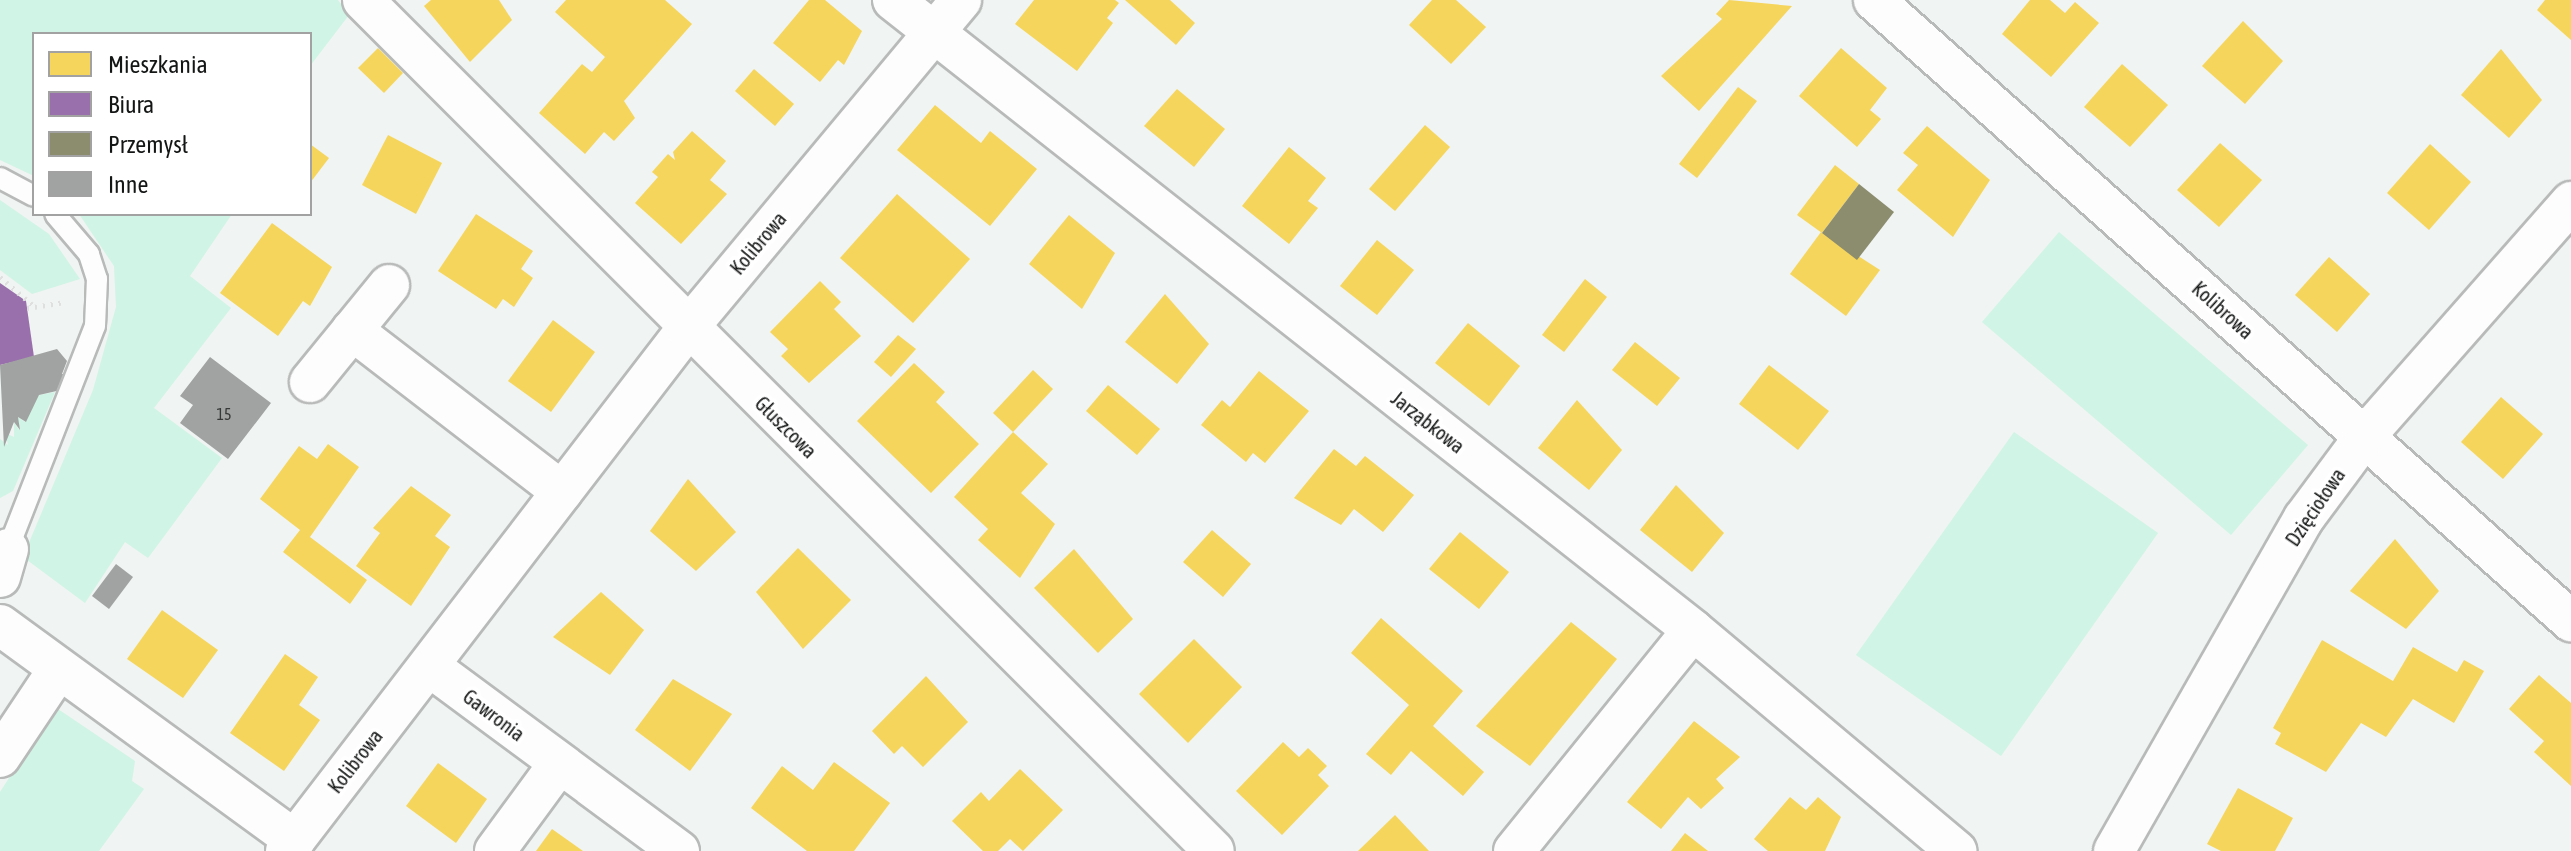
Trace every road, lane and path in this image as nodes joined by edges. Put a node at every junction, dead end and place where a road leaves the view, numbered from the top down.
1 (363, 0) edge
2 (893, 0) edge
3 (961, 0) edge
4 (1874, 0) edge
5 (932, 32) junction
6 (0, 178) edge
7 (32, 195) edge
8 (2571, 202) edge
9 (57, 216) edge
10 (0, 277) edge
11 (389, 285) dead end
12 (34, 306) dead end
13 (687, 329) junction
14 (352, 330) junction
15 (310, 382) dead end
16 (2365, 436) junction
17 (562, 492) junction
18 (4, 563) edge
19 (2571, 621) edge
20 (0, 625) edge
21 (1693, 630) junction
22 (429, 666) junction
23 (58, 670) junction
24 (0, 757) edge
25 (559, 764) junction
26 (290, 845) edge
27 (495, 851) edge
28 (679, 851) edge
29 (1214, 851) edge
30 (1514, 851) edge
31 (1956, 851) edge
32 (2114, 851) edge

1 - 13 street, Głuszcowa
2 - 5 street, Jarząbkowa
3 - 5 street, Kolibrowa
4 - 16 street, Kolibrowa
5 - 13 street, Kolibrowa
5 - 21 street, Jarząbkowa
6 - 7 lane
8 - 16 street, Dzięciołowa
9 - 18 lane
10 - 12 path
11 - 14 street
13 - 17 street, Kolibrowa
13 - 29 street, Głuszcowa
14 - 15 street
14 - 17 street
16 - 19 street, Kolibrowa
16 - 32 street, Dzięciołowa
17 - 22 street, Kolibrowa
20 - 23 street, Kolibrowa
21 - 30 street
21 - 31 street, Jarząbkowa
22 - 25 street, Gawronia
22 - 26 street, Kolibrowa
23 - 24 street
23 - 26 street, Kolibrowa
25 - 27 street
25 - 28 street, Gawronia

